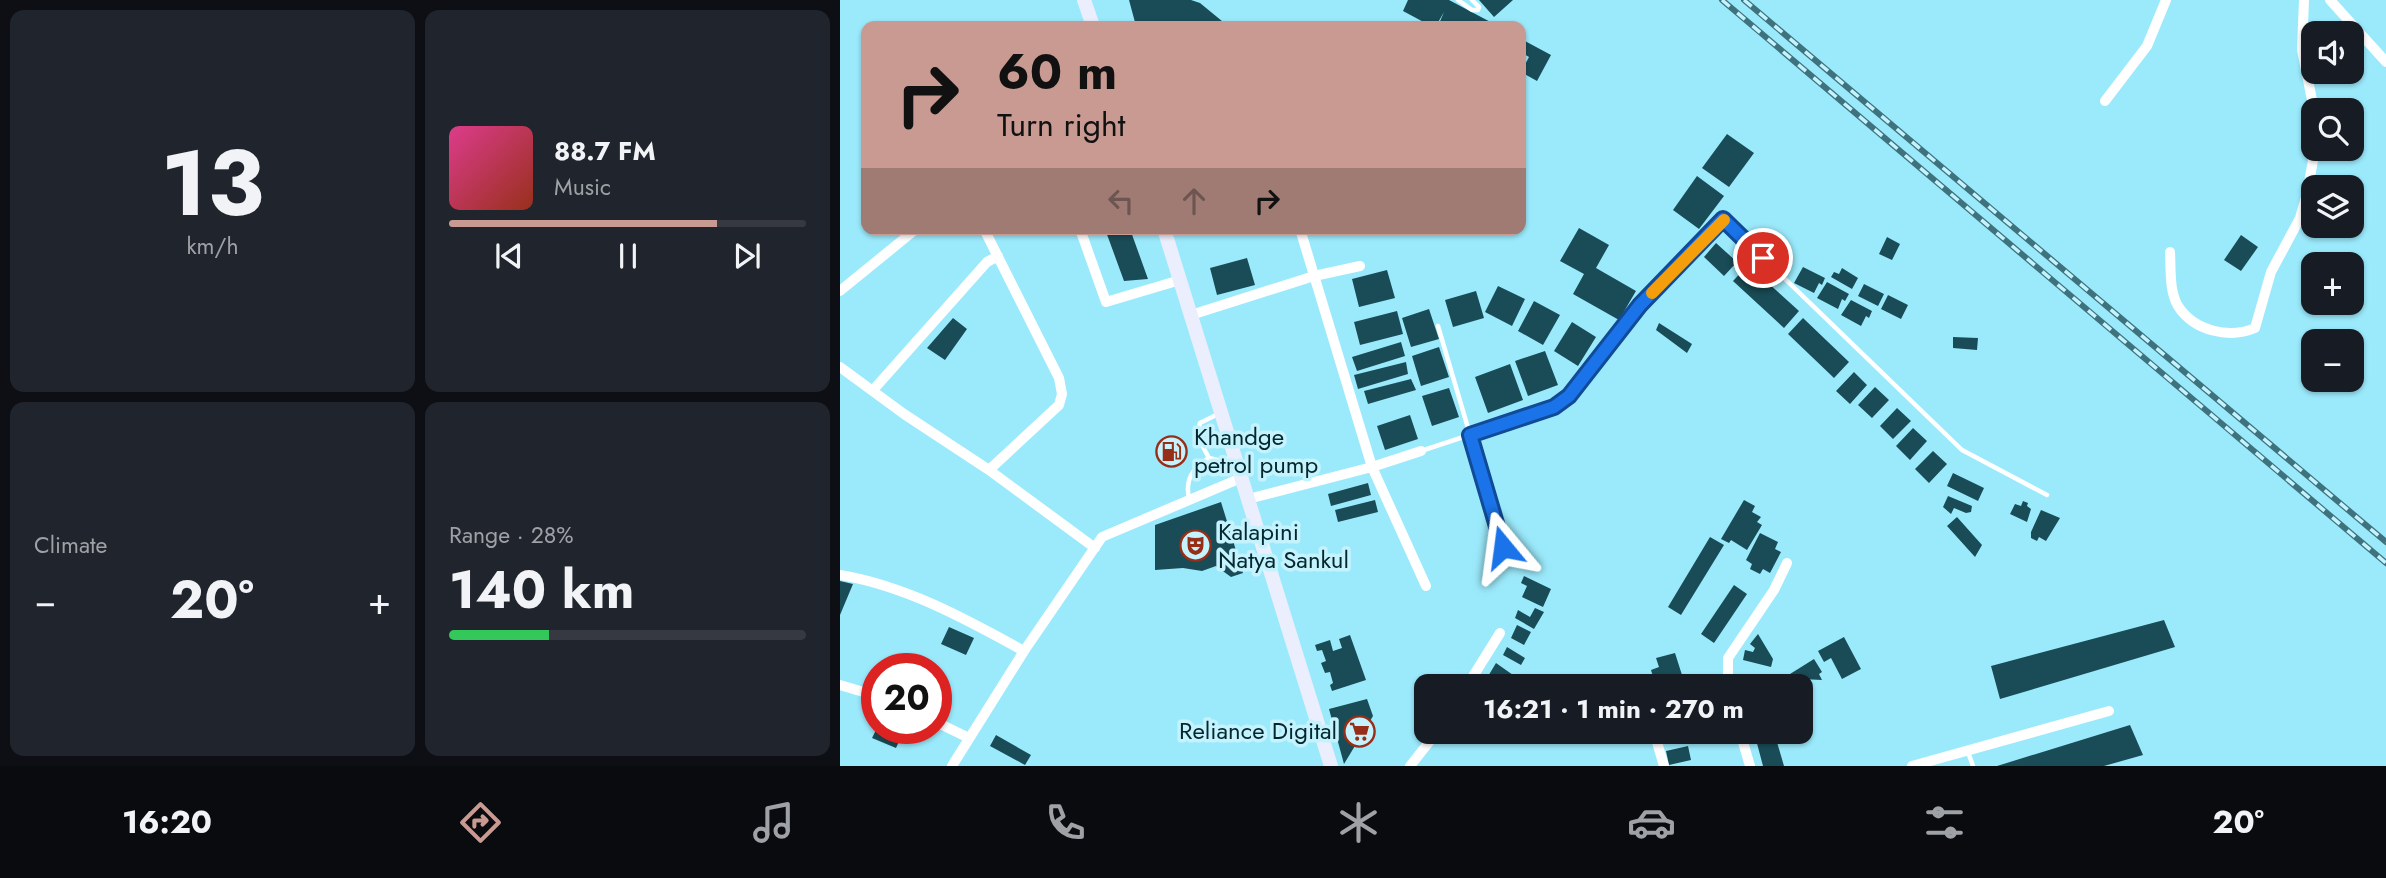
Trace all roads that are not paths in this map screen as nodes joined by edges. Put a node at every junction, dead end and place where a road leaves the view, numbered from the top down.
1 (1084, 0) edge
2 (1458, 0) edge
3 (1472, 0) edge
4 (2166, 0) edge
5 (2304, 0) edge
6 (2330, 0) edge
7 (1091, 21) edge
8 (2386, 62) edge
9 (2312, 98) edge
10 (2105, 101) dead end
11 (2313, 161) edge
12 (909, 235) edge
13 (987, 235) edge
14 (1082, 235) edge
15 (1166, 235) edge
16 (1302, 235) edge
17 (2170, 252) dead end
18 (998, 256) junction
19 (1360, 266) dead end
20 (1314, 276) junction
21 (1180, 280) junction
22 (840, 291) edge
23 (1191, 315) junction
24 (1438, 326) dead end
25 (840, 367) edge
26 (874, 389) junction
27 (1221, 413) junction
28 (1470, 435) junction
29 (1421, 451) joint
30 (1235, 457) junction
31 (1209, 458) junction
32 (1372, 467) junction
33 (989, 470) junction
34 (1241, 478) junction
35 (2047, 495) dead end
36 (1248, 499) junction
37 (1189, 500) junction
38 (1503, 547) dead end
39 (1095, 548) junction
40 (1787, 564) dead end
41 (840, 575) edge
42 (1426, 586) dead end
43 (1500, 633) dead end
44 (1024, 650) junction
45 (1474, 674) edge
46 (1728, 674) edge
47 (840, 685) edge
48 (861, 691) edge
49 (2109, 711) dead end
50 (952, 730) edge
51 (970, 738) junction
52 (1427, 744) edge
53 (1658, 744) edge
54 (1744, 744) edge
55 (1967, 751) junction
56 (952, 766) edge
57 (1331, 766) edge
58 (1410, 766) edge
59 (1664, 766) edge
60 (1750, 766) edge
61 (1912, 766) edge
62 (1973, 766) edge

1 - 7 main road
2 - 3 lane
4 - 10 street
5 - 9 street
6 - 8 street
11 - 17 street
12 - 22 street
13 - 18 street
14 - 21 street
15 - 21 main road
16 - 20 street
18 - 26 street
18 - 33 street
19 - 20 street
20 - 23 street
20 - 32 street
21 - 23 main road
23 - 27 main road
24 - 28 lane
25 - 26 street
26 - 33 street
27 - 30 main road
27 - 31 lane
28 - 29 lane
28 - 35 lane
28 - 38 lane
29 - 32 street
30 - 31 lane
30 - 34 main road
31 - 37 lane
32 - 36 street
32 - 42 street
33 - 39 street
34 - 36 main road
34 - 37 street
36 - 57 main road
37 - 39 street
39 - 44 street
40 - 46 street
41 - 44 street
43 - 45 street
44 - 51 street
47 - 48 street
49 - 55 street
50 - 51 street
51 - 56 street
52 - 58 street
53 - 59 street
54 - 60 street
55 - 61 street
55 - 62 lane

